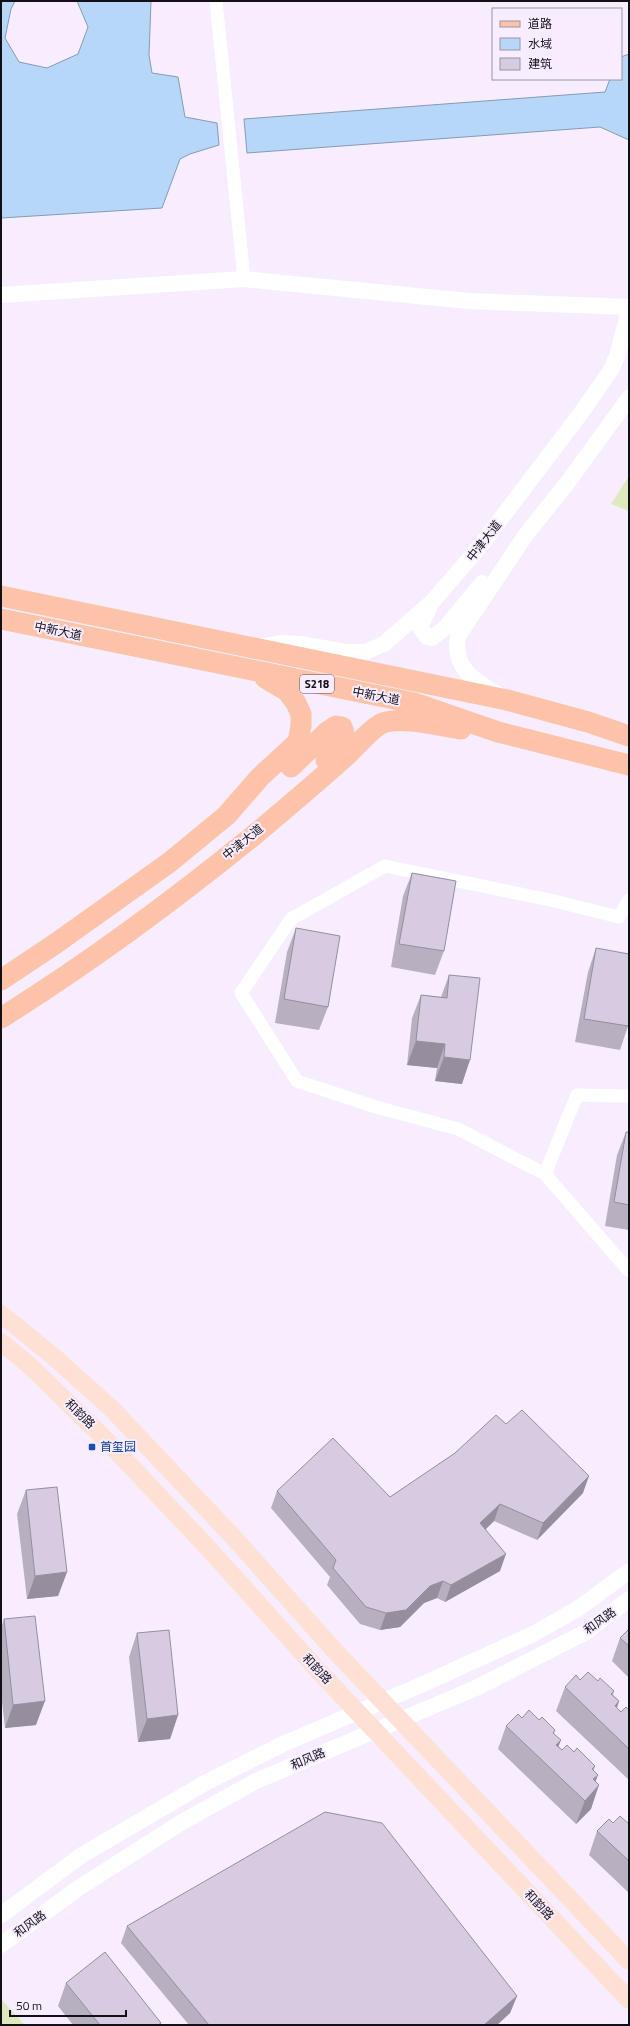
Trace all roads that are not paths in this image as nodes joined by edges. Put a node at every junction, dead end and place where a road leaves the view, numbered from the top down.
1 (216, 1) edge
2 (244, 279) junction
3 (1, 295) edge
4 (629, 307) edge
5 (629, 311) edge
6 (629, 398) edge
7 (525, 536) junction
8 (1, 596) edge
9 (433, 601) junction
10 (1, 619) edge
11 (256, 647) junction
12 (252, 671) junction
13 (507, 700) junction
14 (498, 732) junction
15 (629, 736) edge
16 (629, 764) edge
17 (228, 814) junction
18 (252, 836) junction
19 (629, 900) edge
20 (1, 980) edge
21 (1, 1018) edge
22 (629, 1096) edge
23 (545, 1174) junction
24 (629, 1270) edge
25 (1, 1314) edge
26 (1, 1342) edge
27 (629, 1571) edge
28 (629, 1599) edge
29 (382, 1701) junction
30 (357, 1712) junction
31 (400, 1720) junction
32 (375, 1731) junction
33 (1, 1915) edge
34 (1, 1945) edge
35 (629, 1961) edge
36 (629, 2000) edge

1 - 2 street
2 - 3 street
2 - 4 street
5 - 9 street, 中津大道
6 - 7 street
7 - 9 street
7 - 13 street
8 - 11 main road, 中新大道 / S218
9 - 11 street, 中津大道
10 - 12 main road, 中新大道 / S218
11 - 13 main road, 中新大道 / S218
12 - 14 main road, 中新大道 / S218
12 - 17 main road
13 - 15 main road, 中新大道 / S218
14 - 16 main road, 中新大道 / S218
14 - 18 main road, 中津大道
17 - 18 main road
17 - 20 main road
18 - 21 main road, 中津大道
19 - 23 street
22 - 23 street
23 - 24 street
25 - 29 main road, 和韵路
26 - 30 main road, 和韵路
27 - 29 street, 和风路
28 - 31 street, 和风路
29 - 30 street, 和风路
29 - 31 main road, 和韵路
30 - 32 main road, 和韵路
30 - 33 street, 和风路
31 - 32 street, 和风路
31 - 35 main road, 和韵路
32 - 34 street, 和风路
32 - 36 main road, 和韵路

